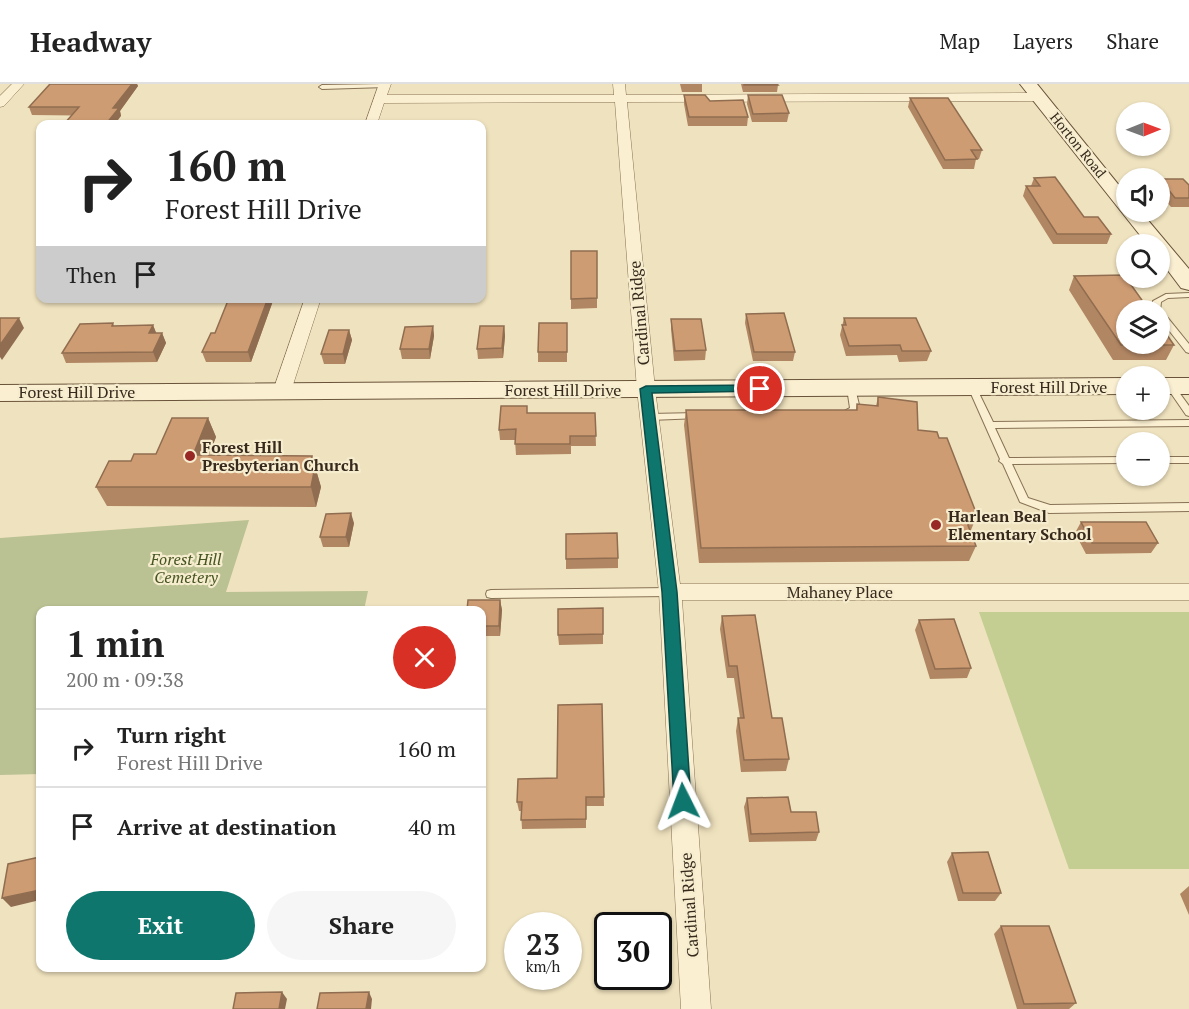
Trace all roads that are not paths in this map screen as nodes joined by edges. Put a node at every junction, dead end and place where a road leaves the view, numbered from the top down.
1 (18, 84) edge
2 (384, 85) edge
3 (321, 87) dead end
4 (619, 91) edge
5 (1034, 91) edge
6 (380, 99) junction
7 (0, 103) edge
8 (372, 120) edge
9 (1116, 194) edge
10 (1139, 222) edge
11 (1149, 234) edge
12 (1170, 260) edge
13 (1189, 284) edge
14 (1189, 294) edge
15 (1158, 300) edge
16 (311, 303) edge
17 (1170, 327) edge
18 (1189, 350) edge
19 (1116, 386) edge
20 (1173, 386) edge
21 (972, 387) junction
22 (851, 388) junction
23 (646, 389) junction
24 (282, 391) junction
25 (0, 393) edge
26 (1189, 413) edge
27 (835, 415) edge
28 (708, 416) edge
29 (650, 417) junction
30 (1189, 423) edge
31 (988, 425) junction
32 (1116, 460) edge
33 (1170, 460) edge
34 (1189, 460) edge
35 (1004, 461) junction
36 (1189, 507) edge
37 (670, 592) junction
38 (1189, 592) edge
39 (491, 594) dead end
40 (696, 1009) edge

1 - 7 street
2 - 3 lane
2 - 6 street
4 - 5 street
4 - 6 street
4 - 23 street, Cardinal Ridge
5 - 9 street, Horton Road
6 - 8 street
10 - 11 street
12 - 13 street
14 - 15 lane
16 - 24 street
17 - 18 lane
19 - 21 street, Forest Hill Drive
20 - 26 lane
21 - 22 street, Forest Hill Drive
21 - 31 lane
22 - 23 street, Forest Hill Drive
22 - 27 lane
23 - 24 street, Forest Hill Drive
23 - 29 street, Cardinal Ridge
24 - 25 street, Forest Hill Drive
28 - 29 lane
29 - 37 street, Cardinal Ridge
30 - 31 lane
31 - 35 lane
32 - 35 lane
33 - 34 lane
35 - 36 lane
37 - 38 street, Mahaney Place
37 - 39 lane, Mahaney Place
37 - 40 street, Cardinal Ridge

